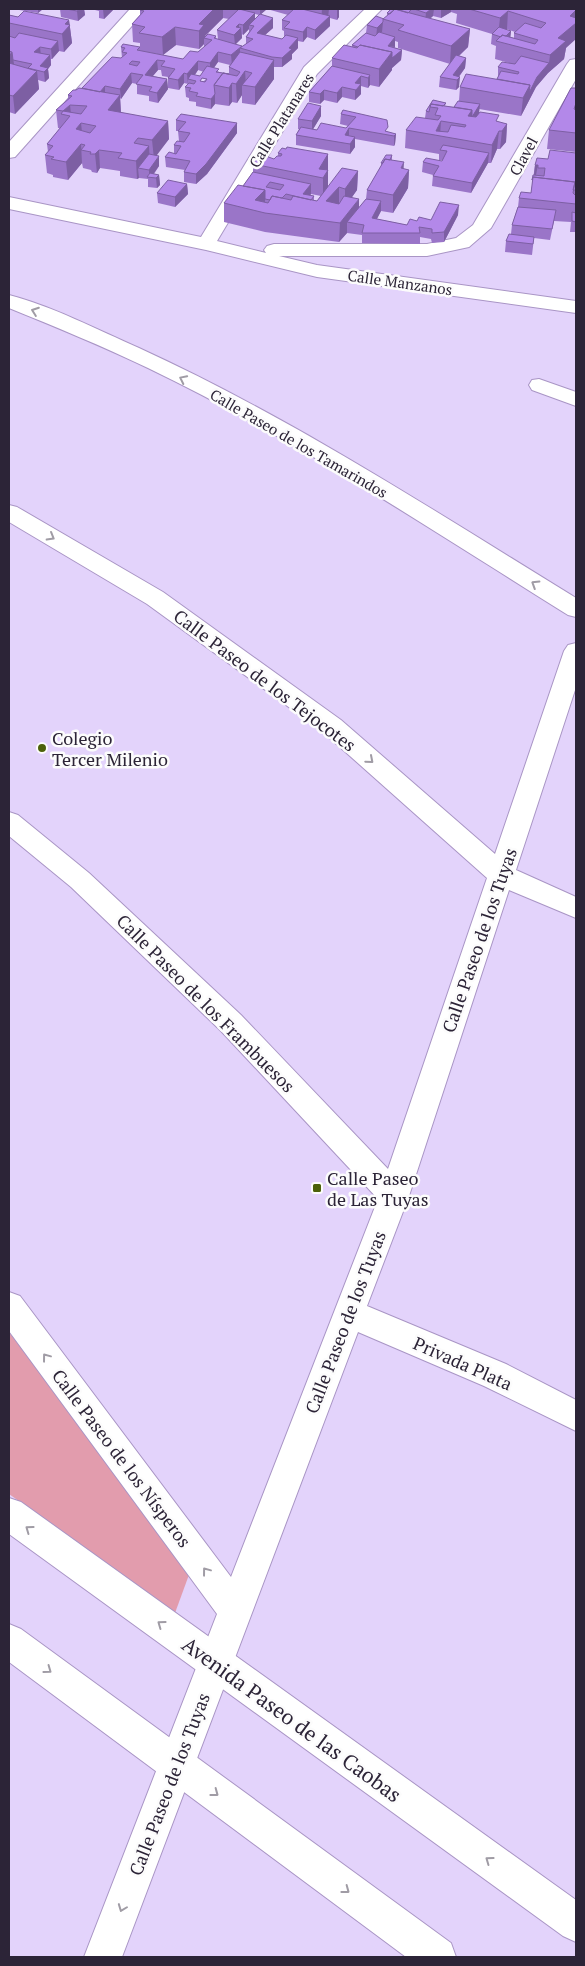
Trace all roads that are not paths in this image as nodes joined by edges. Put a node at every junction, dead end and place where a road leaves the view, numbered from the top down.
1 (139, 9) edge
2 (374, 9) edge
3 (576, 64) edge
4 (9, 153) edge
5 (9, 203) edge
6 (462, 243) joint
7 (206, 244) junction
8 (226, 250) junction
9 (9, 301) edge
10 (576, 307) edge
11 (539, 384) dead end
12 (576, 400) edge
13 (9, 512) edge
14 (576, 609) edge
15 (576, 651) edge
16 (9, 822) edge
17 (501, 876) junction
18 (576, 908) edge
19 (394, 1196) junction
20 (9, 1306) edge
21 (349, 1313) junction
22 (576, 1416) edge
23 (9, 1514) edge
24 (235, 1610) junction
25 (9, 1641) edge
26 (215, 1663) junction
27 (176, 1764) junction
28 (576, 1923) edge
29 (103, 1957) edge
30 (437, 1957) edge

1 - 4 street
2 - 7 street, Calle Platanares
3 - 6 street, Clavel
5 - 7 street, Calle Manzanos
6 - 8 street, Calle Manzanos
7 - 8 street, Calle Manzanos
8 - 10 street, Calle Manzanos
14 -> 9 street, Calle Paseo de los Tamarindos
11 - 12 street
13 -> 17 street, Calle Paseo de los Tejocotes
15 - 17 street, Calle Paseo de los Tuyas
16 - 19 street, Calle Paseo de los Frambuesos
17 - 18 street, Calle Paseo de los Tejocotes
17 - 19 street, Calle Paseo de los Tuyas
19 - 21 street, Calle Paseo de los Tuyas
24 -> 20 street, Calle Paseo de los Nísperos
21 - 22 street, Privada Plata
21 - 24 street, Calle Paseo de los Tuyas
26 -> 23 street, Avenida Paseo de las Caobas
24 - 26 street, Calle Paseo de los Tuyas
25 -> 27 street
26 - 27 street, Calle Paseo de los Tuyas
28 -> 26 street, Avenida Paseo de las Caobas
27 -> 29 street, Calle Paseo de los Tuyas
27 -> 30 street

